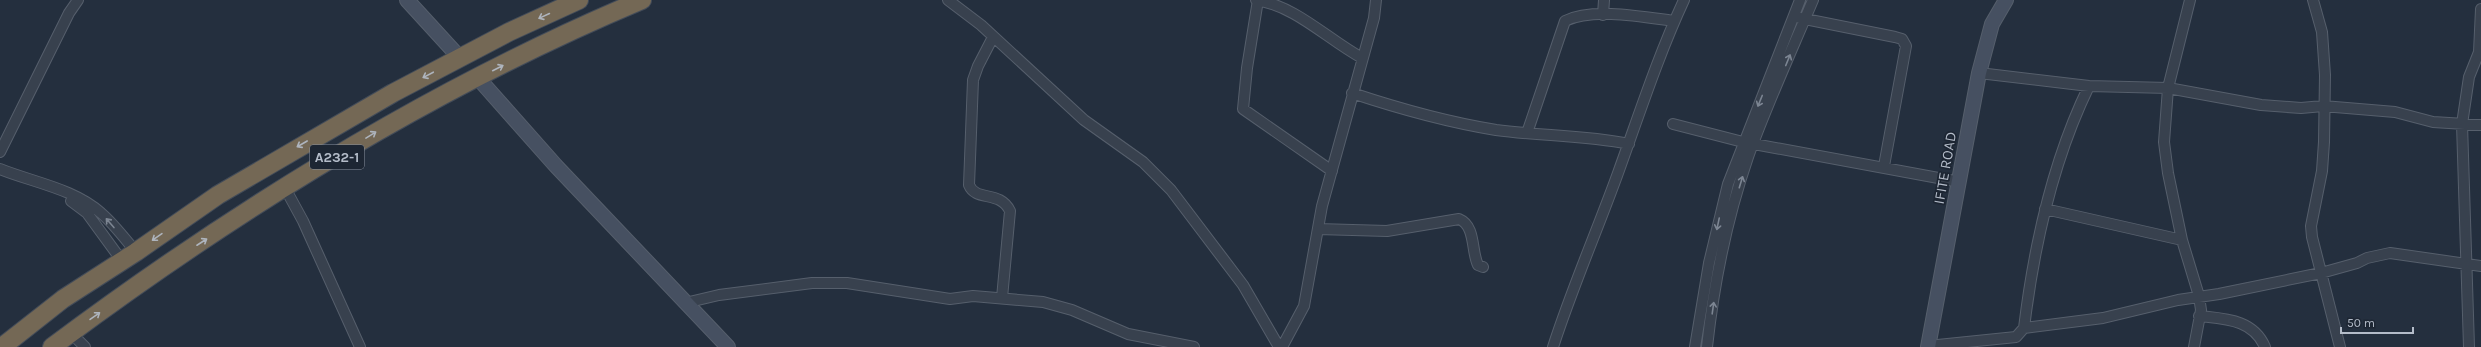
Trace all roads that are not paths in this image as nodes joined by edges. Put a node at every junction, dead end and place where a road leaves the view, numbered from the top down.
1 (78, 0) edge
2 (407, 0) edge
3 (579, 0) edge
4 (642, 0) edge
5 (948, 0) edge
6 (1257, 0) edge
7 (1376, 0) edge
8 (1604, 0) edge
9 (1684, 0) edge
10 (1800, 0) edge
11 (1813, 0) edge
12 (2006, 0) edge
13 (2190, 0) edge
14 (2313, 0) edge
15 (2481, 9) edge
16 (1603, 15) junction
17 (1794, 17) junction
18 (1805, 20) junction
19 (1674, 21) junction
20 (993, 37) junction
21 (460, 58) junction
22 (1362, 58) junction
23 (1980, 73) junction
24 (478, 78) junction
25 (2089, 86) junction
26 (2168, 88) junction
27 (1352, 93) junction
28 (2323, 106) junction
29 (1673, 124) dead end
30 (2462, 124) junction
31 (2481, 125) edge
32 (1527, 133) junction
33 (1743, 142) junction
34 (1628, 144) junction
35 (1754, 144) junction
36 (0, 152) edge
37 (1884, 166) junction
38 (0, 169) edge
39 (1332, 171) junction
40 (0, 174) edge
41 (1960, 182) junction
42 (285, 188) junction
43 (2045, 209) junction
44 (1318, 229) junction
45 (2182, 240) junction
46 (129, 256) junction
47 (2466, 264) junction
48 (1483, 266) dead end
49 (2481, 266) edge
50 (2321, 273) junction
51 (2199, 296) junction
52 (1002, 298) junction
53 (685, 303) junction
54 (2200, 316) junction
55 (2024, 328) junction
56 (71, 333) junction
57 (2016, 342) edge
58 (1928, 346) edge
59 (2, 347) edge
60 (52, 347) edge
61 (85, 347) edge
62 (360, 347) edge
63 (727, 347) edge
64 (1194, 347) edge
65 (1279, 347) edge
66 (1282, 347) edge
67 (1553, 347) edge
68 (1695, 347) edge
69 (1707, 347) edge
70 (2194, 347) edge
71 (2265, 347) edge
72 (2340, 347) edge
73 (2469, 347) edge

1 - 36 street
2 - 21 street
3 -> 21 highway, A232-1
24 -> 4 highway, A232-1
5 - 20 street
6 - 22 street
6 - 39 street
7 - 22 street
8 - 16 street
9 - 19 street
10 - 17 street
11 - 18 street
12 - 23 street, IFITE ROAD
13 - 26 street
14 - 28 street
15 - 30 street
16 - 19 street
16 - 32 street
17 - 18 street
17 -> 33 street
35 -> 18 street
18 - 37 street
19 - 34 street
20 - 52 street
20 - 65 street
21 -> 46 highway, A232-1
22 - 27 street
23 - 25 street
23 - 41 street, IFITE ROAD
42 -> 24 highway, A232-1
24 - 53 street
25 - 26 street
25 - 43 street
26 - 28 street
26 - 45 street
27 - 32 street
27 - 39 street
28 - 30 street
28 - 50 street
29 - 33 street
30 - 31 street
30 - 47 street
32 - 34 street
33 - 35 street
33 -> 68 street
34 - 67 street
35 - 37 street
69 -> 35 street
37 - 41 street
46 -> 38 street
39 - 44 street
40 - 46 street
41 - 58 street, IFITE ROAD
56 -> 42 highway, A232-1
42 - 62 street
43 - 45 street
43 - 55 street
44 - 48 street
44 - 66 street
45 - 51 street
46 - 59 highway, A232-1
47 - 49 street
47 - 50 street
47 - 73 street
50 - 51 street
50 - 72 street
51 - 54 street
51 - 55 street
52 - 53 street
52 - 64 street
53 - 63 street
54 - 70 street
54 - 71 street
55 - 57 street
56 - 60 highway, A232-1
56 - 61 street
57 - 58 street

